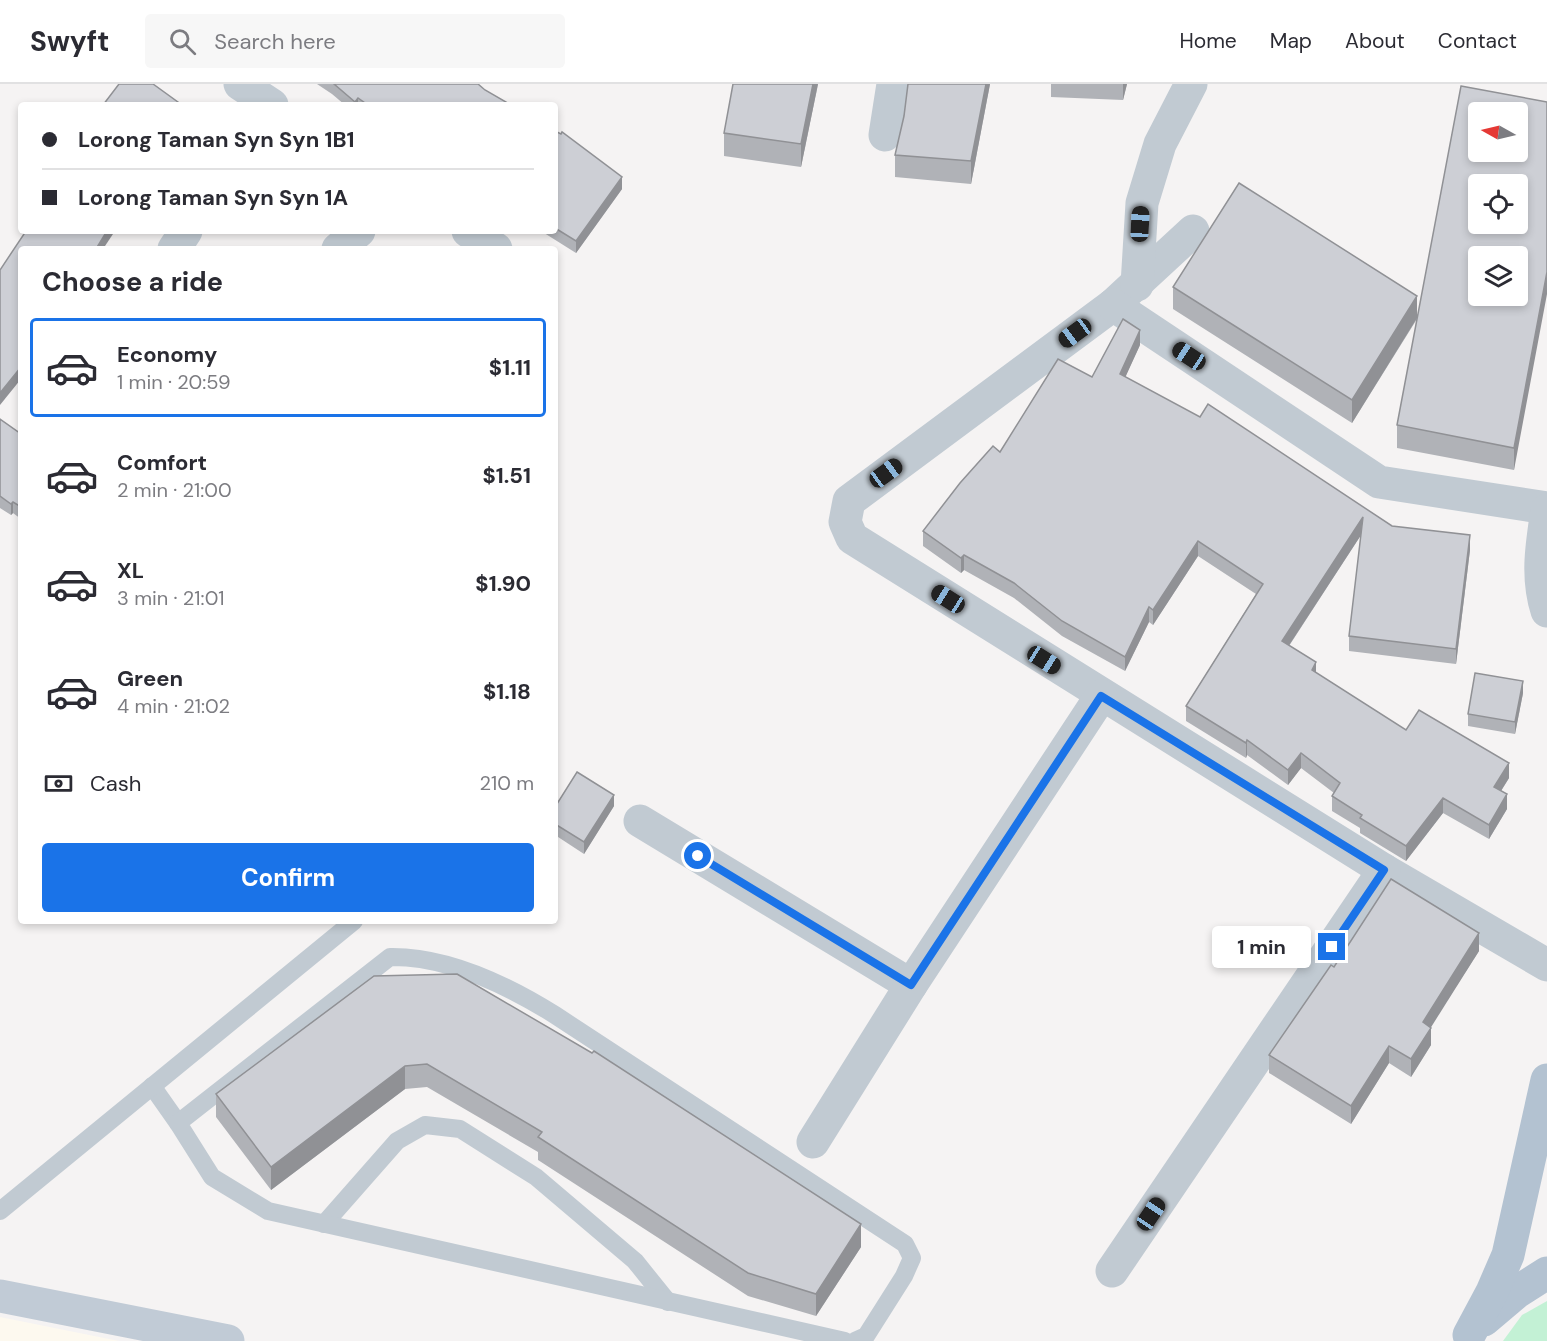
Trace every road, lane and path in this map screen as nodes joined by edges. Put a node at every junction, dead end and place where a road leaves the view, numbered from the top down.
1 (240, 84) edge
2 (893, 84) edge
3 (1191, 84) edge
4 (267, 102) edge
5 (885, 135) dead end
6 (1192, 231) dead end
7 (356, 234) edge
8 (473, 234) edge
9 (342, 246) edge
10 (491, 246) edge
11 (1125, 295) junction
12 (1547, 509) edge
13 (1547, 611) edge
14 (1101, 696) junction
15 (640, 821) dead end
16 (1384, 870) junction
17 (350, 924) edge
18 (1547, 965) edge
19 (911, 985) junction
20 (1547, 1080) edge
21 (152, 1086) junction
22 (178, 1124) junction
23 (813, 1142) dead end
24 (0, 1211) edge
25 (324, 1224) junction
26 (1112, 1271) dead end
27 (1547, 1273) edge
28 (0, 1296) edge
29 (668, 1302) junction
30 (147, 1332) edge
31 (1466, 1338) edge
32 (834, 1340) edge
33 (228, 1341) edge
34 (855, 1341) edge

1 - 4 street
2 - 5 street
3 - 11 street
6 - 11 street
7 - 9 street
8 - 10 street
11 - 12 street
11 - 14 street
12 - 13 street
14 - 16 street
14 - 19 street
15 - 19 street
16 - 18 street
16 - 26 street
17 - 21 lane
19 - 23 street
20 - 31 main road
21 - 22 lane
21 - 24 lane
22 - 25 lane
22 - 34 lane
25 - 29 lane
25 - 29 lane
27 - 31 main road
28 - 30 street
29 - 32 lane
30 - 33 street

